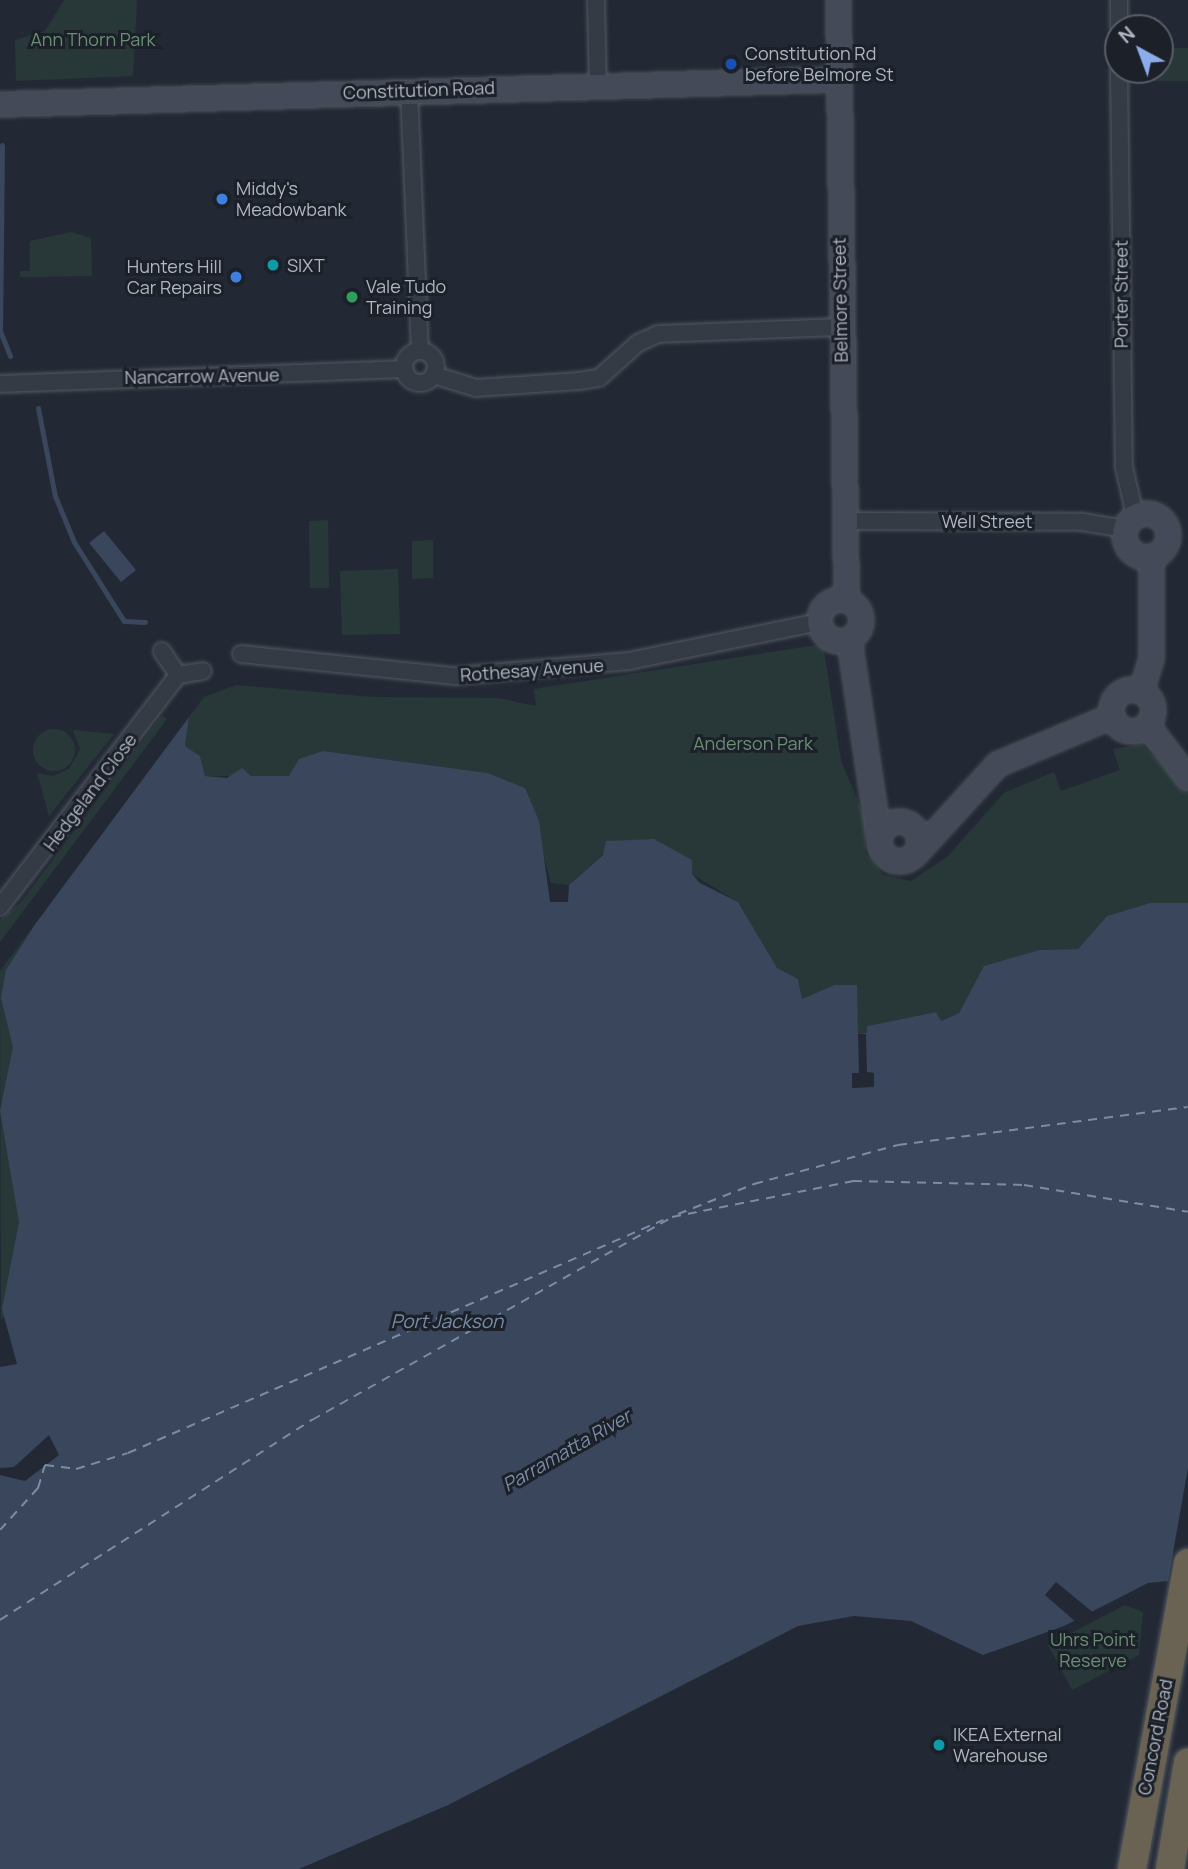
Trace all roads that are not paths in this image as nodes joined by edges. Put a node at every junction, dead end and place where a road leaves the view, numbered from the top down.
1 (596, 0) edge
2 (838, 0) edge
3 (838, 79) junction
4 (1119, 84) edge
5 (598, 85) junction
6 (409, 90) junction
7 (0, 104) edge
8 (839, 327) junction
9 (420, 351) junction
10 (405, 369) junction
11 (434, 375) junction
12 (0, 384) edge
13 (848, 521) junction
14 (1130, 522) junction
15 (1178, 529) edge
16 (1151, 557) junction
17 (846, 599) junction
18 (819, 622) junction
19 (849, 640) junction
20 (162, 651) dead end
21 (241, 654) dead end
22 (203, 671) dead end
23 (177, 675) junction
24 (1141, 691) junction
25 (1111, 716) junction
26 (1147, 725) junction
27 (1188, 778) edge
28 (871, 787) junction
29 (951, 810) junction
30 (904, 822) junction
31 (879, 841) junction
32 (914, 855) junction
33 (0, 907) edge
34 (1188, 1563) edge
35 (1188, 1766) edge
36 (1132, 1869) edge
37 (1170, 1869) edge

1 - 5 street
2 - 3 main road, Belmore Street
3 - 5 main road, Constitution Road
3 - 8 main road, Belmore Street
4 - 14 street, Porter Street
5 - 6 main road, Constitution Road
6 - 7 main road, Constitution Road
6 - 9 street
8 - 11 street
8 - 13 main road, Belmore Street
9 - 10 street
9 - 11 street
10 - 11 street
10 - 12 street, Nancarrow Avenue
13 - 14 street, Well Street
13 - 17 main road, Belmore Street
14 - 15 main road
14 - 16 main road
15 - 16 main road
16 - 24 main road
17 - 18 main road
17 - 19 main road
18 - 19 main road
18 - 21 street, Rothesay Avenue
19 - 28 main road
20 - 23 street
22 - 23 street
23 - 33 street, Hedgeland Close
24 - 25 main road
24 - 26 main road
25 - 26 main road
25 - 29 main road
26 - 27 main road
28 - 30 main road
28 - 31 main road
29 - 30 main road
29 - 32 main road
30 - 31 main road
30 - 32 main road
31 - 32 main road
34 - 36 highway, Concord Road
35 - 37 highway

